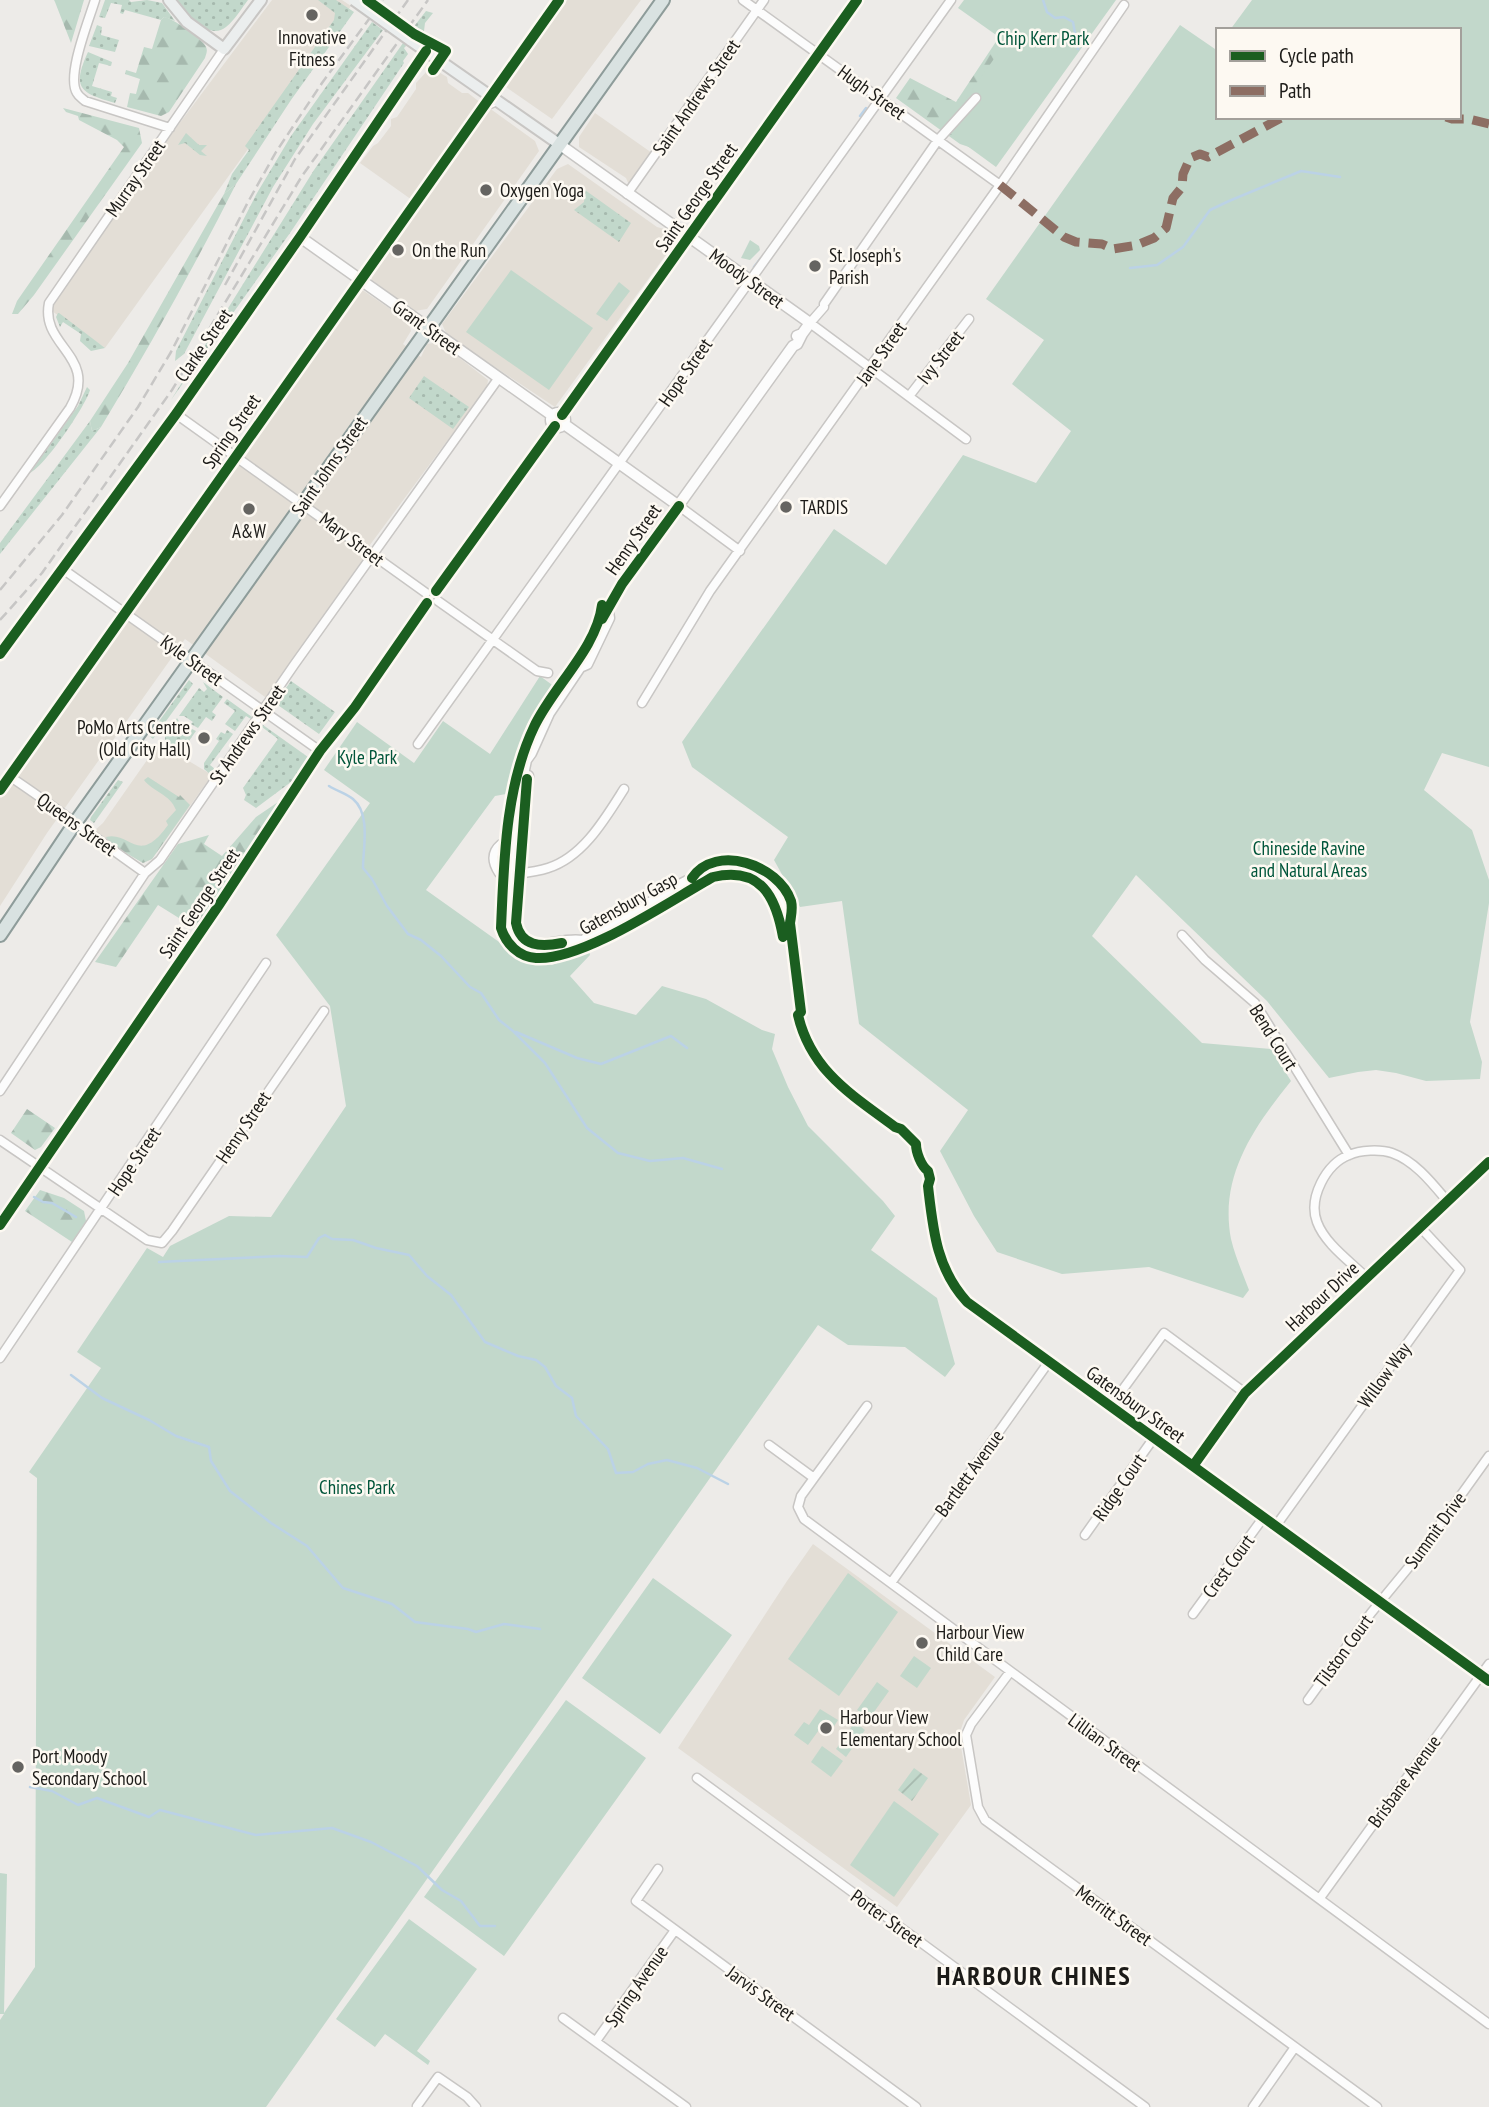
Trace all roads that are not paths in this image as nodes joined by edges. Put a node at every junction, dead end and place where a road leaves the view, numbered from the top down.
1 (95, 0) edge
2 (169, 0) edge
3 (261, 0) edge
4 (354, 0) edge
5 (559, 0) edge
6 (663, 0) edge
7 (743, 0) edge
8 (764, 0) edge
9 (857, 0) edge
10 (951, 0) edge
11 (1124, 5) dead end
12 (757, 10) junction
13 (225, 49) junction
14 (426, 51) junction
15 (819, 54) junction
16 (881, 98) junction
17 (976, 98) dead end
18 (494, 99) junction
19 (170, 128) junction
20 (938, 140) junction
21 (559, 144) junction
22 (1000, 185) junction
23 (627, 194) junction
24 (300, 237) junction
25 (689, 237) junction
26 (360, 279) junction
27 (749, 281) junction
28 (969, 319) dead end
29 (810, 323) junction
30 (428, 326) junction
31 (871, 366) junction
32 (498, 379) junction
33 (910, 395) junction
34 (176, 414) junction
35 (558, 420) junction
36 (967, 439) dead end
37 (235, 455) junction
38 (620, 464) junction
39 (303, 503) junction
40 (0, 506) edge
41 (678, 506) junction
42 (740, 551) junction
43 (372, 555) junction
44 (64, 570) junction
45 (436, 591) junction
46 (426, 593) junction
47 (438, 601) junction
48 (428, 603) junction
49 (124, 612) junction
50 (494, 640) junction
51 (0, 654) edge
52 (192, 660) junction
53 (548, 673) dead end
54 (642, 704) dead end
55 (263, 712) junction
56 (418, 744) dead end
57 (320, 751) junction
58 (531, 753) junction
59 (9, 776) junction
60 (624, 789) dead end
61 (0, 790) edge
62 (75, 823) junction
63 (514, 837) junction
64 (145, 873) junction
65 (515, 873) junction
66 (0, 935) edge
67 (1182, 935) dead end
68 (266, 963) dead end
69 (324, 1011) dead end
70 (0, 1091) edge
71 (0, 1140) edge
72 (1349, 1155) junction
73 (1489, 1163) edge
74 (38, 1167) junction
75 (1448, 1202) junction
76 (101, 1209) junction
77 (0, 1225) edge
78 (1421, 1228) junction
79 (1367, 1278) junction
80 (0, 1358) edge
81 (1048, 1363) junction
82 (1245, 1393) junction
83 (867, 1406) dead end
84 (1110, 1407) junction
85 (1153, 1439) junction
86 (769, 1445) dead end
87 (1489, 1455) edge
88 (1193, 1466) junction
89 (814, 1478) junction
90 (1263, 1518) junction
91 (1275, 1527) junction
92 (1085, 1535) dead end
93 (891, 1583) junction
94 (1379, 1602) junction
95 (1193, 1614) dead end
96 (1489, 1664) edge
97 (1010, 1672) junction
98 (1485, 1678) edge
99 (1308, 1700) dead end
100 (696, 1778) dead end
101 (658, 1870) dead end
102 (1320, 1898) junction
103 (675, 1930) junction
104 (563, 2018) dead end
105 (1489, 2024) edge
106 (596, 2041) junction
107 (1295, 2047) junction
108 (417, 2106) edge
109 (476, 2107) edge
110 (685, 2107) edge
111 (916, 2107) edge
112 (1145, 2107) edge
113 (1253, 2107) edge
114 (1377, 2107) edge

1 - 19 street
2 - 13 main road
3 - 13 main road, Murray Street
4 - 14 main road, Moody Street, bridge
5 - 18 street, Spring Street
6 - 21 main road, Saint Johns Street
7 - 12 street, Hugh Street
8 - 12 street, Saint Andrews Street
9 - 15 street, Saint George Street
10 - 16 street, Hope Street
11 - 22 street, Jane Street
12 - 15 street, Hugh Street
12 - 23 street, Saint Andrews Street
13 - 19 street, Murray Street
14 - 18 main road, Moody Street
14 - 24 main road, Clarke Street
15 - 16 street, Hugh Street
15 - 25 street, Saint George Street
16 - 20 street, Hugh Street
16 - 27 street, Hope Street
17 - 20 street, Henry Street
18 - 21 main road, Moody Street
18 - 26 street, Spring Street
19 - 40 street, Murray Street
20 - 22 street, Hugh Street
20 - 29 street, Henry Street
21 - 23 street, Moody Street
21 - 30 main road, Saint Johns Street
22 - 31 street, Jane Street
23 - 25 street, Moody Street
24 - 26 street, Grant Street
24 - 34 main road, Clarke Street
25 - 27 street, Moody Street
25 - 35 street, Saint George Street
26 - 30 street, Grant Street
26 - 37 street, Spring Street
27 - 29 street, Moody Street
27 - 38 street, Hope Street
28 - 33 street, Ivy Street
29 - 31 street, Moody Street
29 - 41 street, Henry Street
30 - 32 street, Grant Street
30 - 39 main road, Saint Johns Street
31 - 33 street, Moody Street
31 - 42 street, Jane Street
32 - 35 street, Grant Street
32 - 43 street, St Andrews Street
33 - 36 street, Moody Street
34 - 37 street, Mary Street
34 - 44 main road, Clarke Street
35 - 38 street, Grant Street
35 - 45 street, Saint George Street
37 - 39 street, Mary Street
37 - 49 street, Spring Street
38 - 41 street, Grant Street
38 - 50 street, Hope Street
39 - 43 street, Mary Street
39 - 52 main road, Saint Johns Street
41 - 42 street, Grant Street
41 - 58 street, Henry Street
42 - 54 street, Jane Street
43 - 46 street, Mary Street
43 - 55 street, St Andrews Street
44 - 49 street, Kyle Street
44 - 51 main road, Clarke Street
45 - 46 street
45 - 47 street
46 - 48 street
47 - 48 street
47 - 50 street
48 - 57 street, Saint George Street
49 - 52 street, Kyle Street
49 - 59 street, Spring Street
50 - 53 street
50 - 56 street, Hope Street
52 - 55 street, Kyle Street
52 - 62 main road, Saint Johns Street
55 - 57 street, Kyle Street
55 - 64 street, St Andrews Street
57 - 74 street, Saint George Street
58 - 63 street
58 - 65 street
59 - 61 street, Spring Street
59 - 62 street, Queens Street
60 - 65 street
62 - 64 street, Queens Street
62 - 66 main road, Saint Johns Street
63 - 65 street
63 - 65 street
64 - 70 street, St Andrews Street
65 - 81 street, Gatensbury Street
67 - 72 street, Bend Court
68 - 76 street, Hope Street
69 - 76 street, Henry Street
71 - 74 street
72 - 75 street
72 - 79 street
73 - 75 street, Harbour Drive
74 - 76 street
74 - 77 street, Saint George Street
75 - 78 street, Harbour Drive
76 - 80 street, Hope Street
78 - 79 street, Harbour Drive
78 - 91 street, Willow Way
79 - 82 street, Harbour Drive
81 - 84 street, Gatensbury Street
81 - 93 street, Bartlett Avenue
82 - 84 street
82 - 88 street, Harbour Drive
83 - 89 street
84 - 85 street, Gatensbury Street
85 - 88 street, Gatensbury Street
85 - 92 street, Ridge Court
86 - 89 street
87 - 94 street, Summit Drive
88 - 90 street, Gatensbury Street
89 - 93 street, Lillian Street
90 - 91 street, Gatensbury Street
90 - 95 street, Crest Court
91 - 94 street, Gatensbury Street
93 - 97 street, Lillian Street
94 - 98 street, Gatensbury Street
94 - 99 street, Tilston Court
96 - 98 street, Brisbane Avenue
97 - 102 street, Lillian Street
97 - 107 street, Merritt Street
98 - 102 street, Brisbane Avenue
100 - 112 street, Porter Street
101 - 103 street, Jarvis Street
102 - 105 street, Lillian Street
103 - 106 street, Spring Avenue
103 - 111 street, Jarvis Street
104 - 106 street
106 - 110 street
107 - 113 street
107 - 114 street, Merritt Street
108 - 109 street

